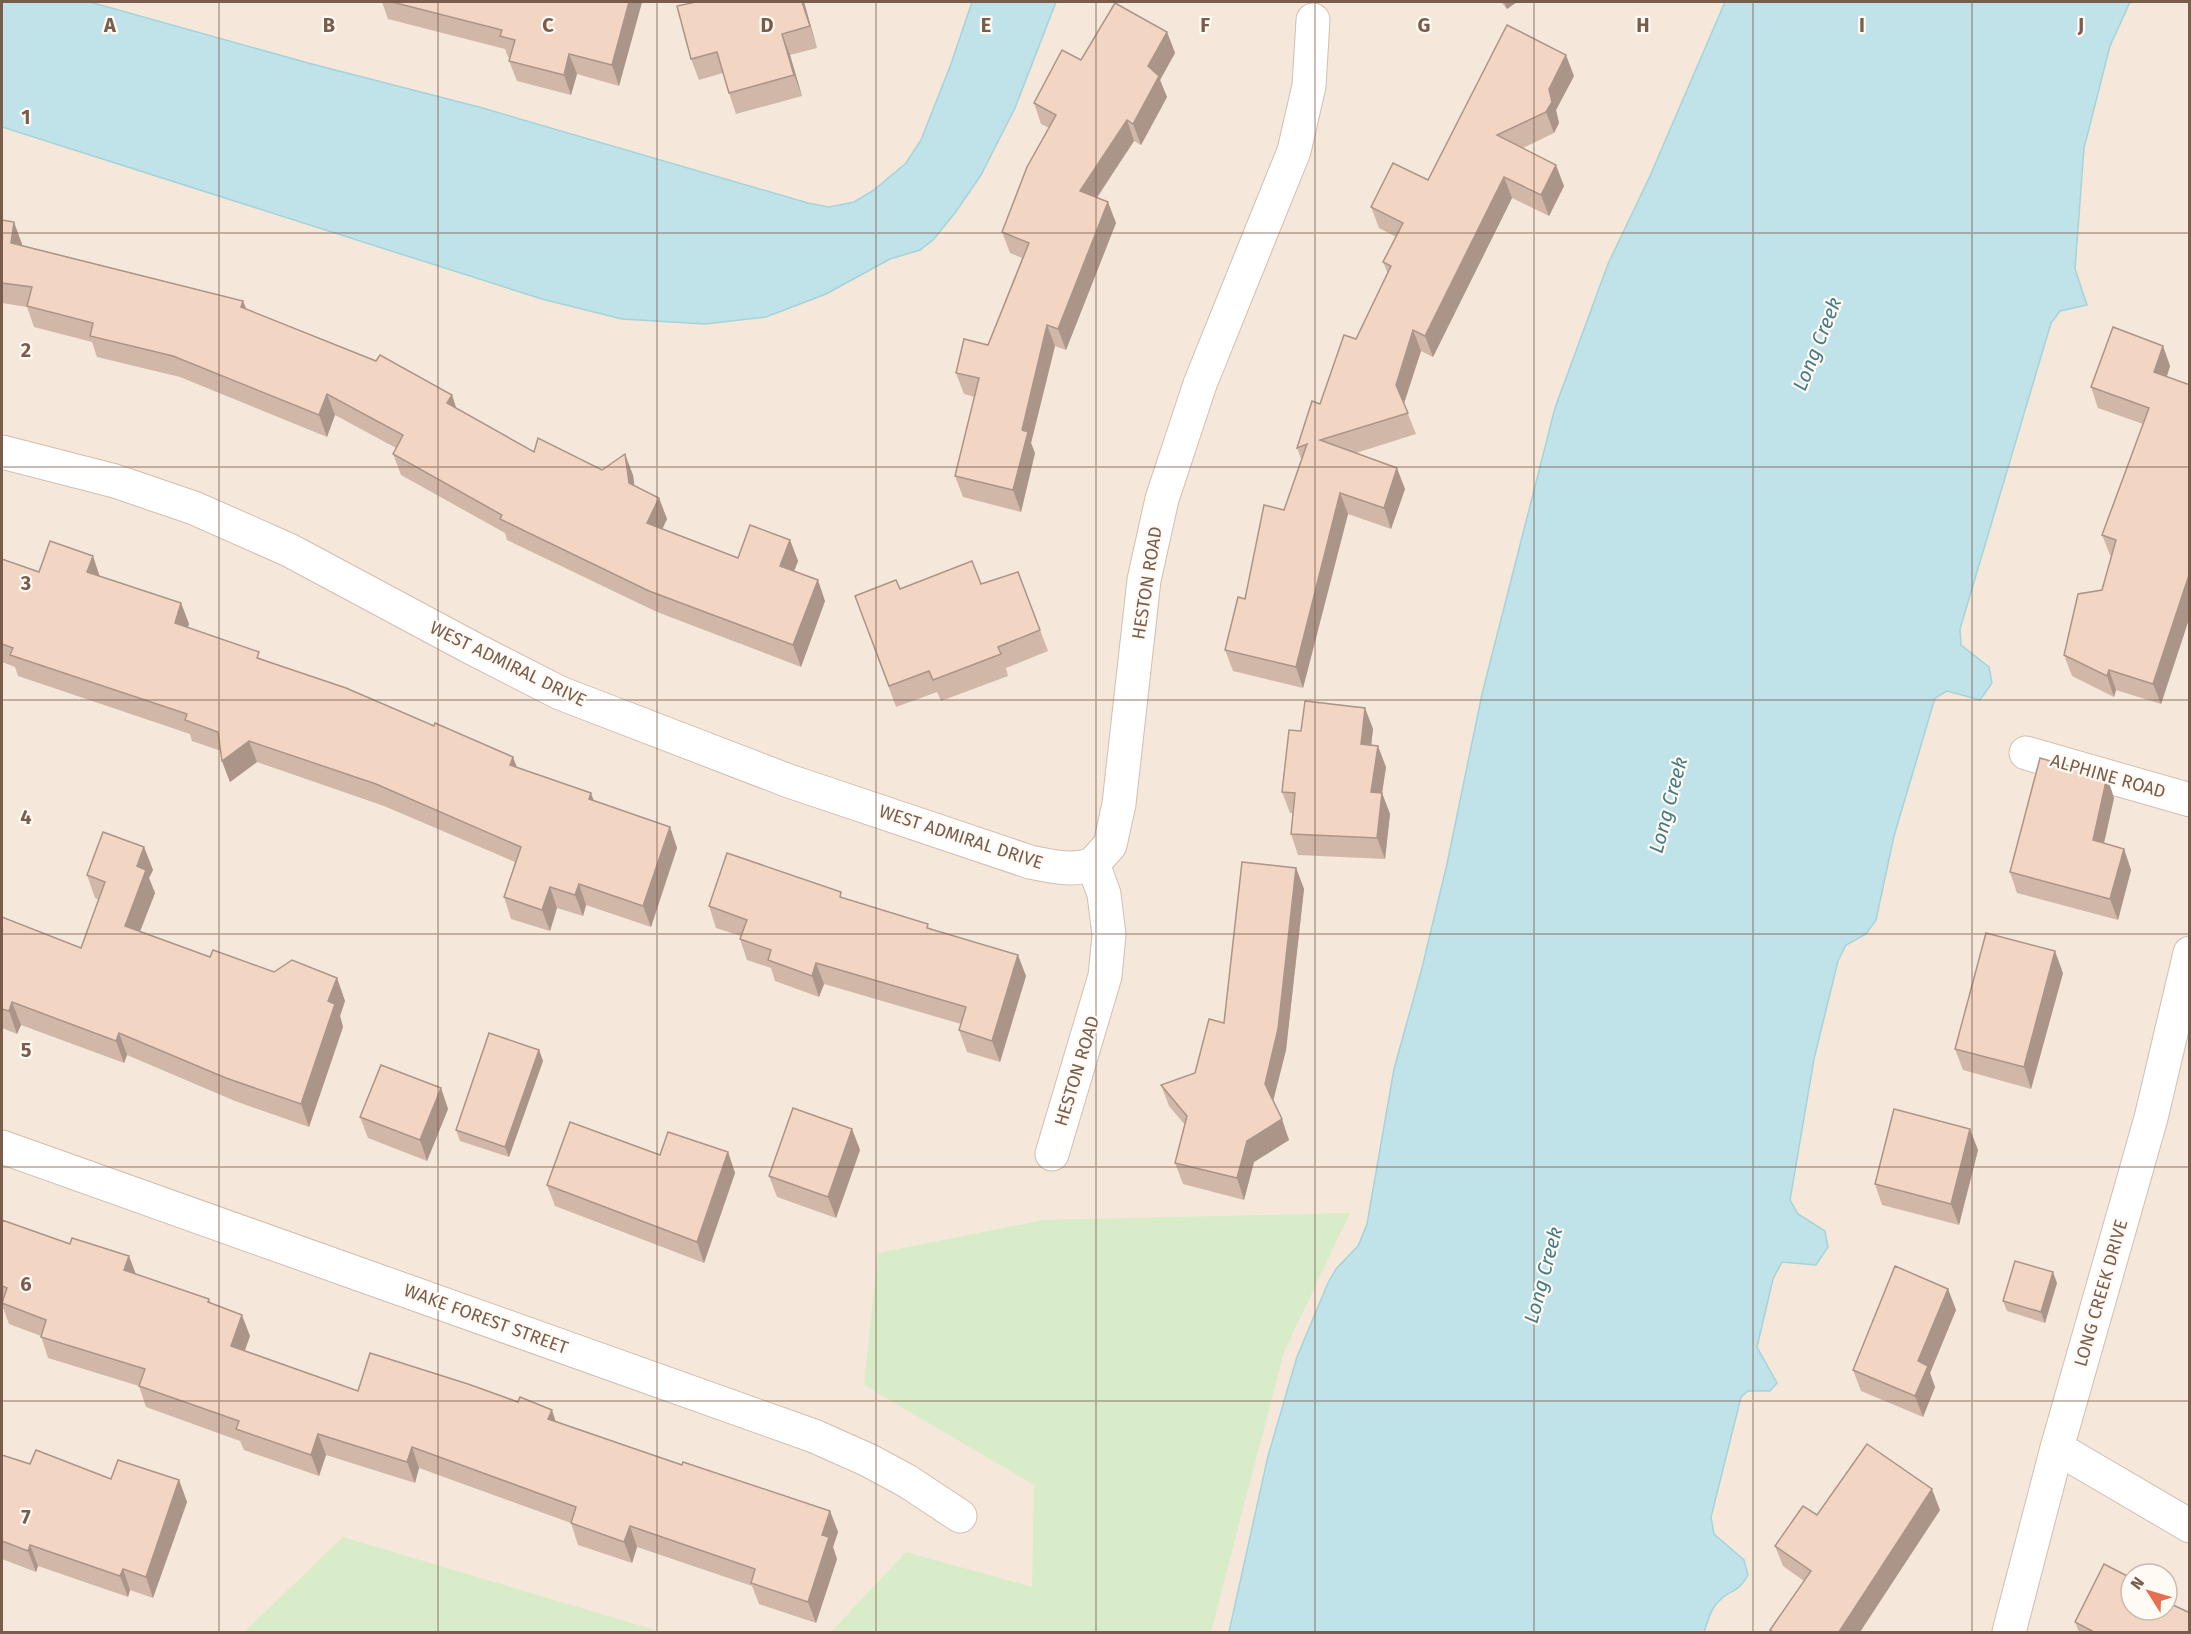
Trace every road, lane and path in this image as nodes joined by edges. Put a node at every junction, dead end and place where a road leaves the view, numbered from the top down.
1 (1313, 20) dead end
2 (2, 452) edge
3 (2026, 753) dead end
4 (2190, 800) edge
5 (1093, 864) junction
6 (2190, 953) edge
7 (2, 1147) edge
8 (1052, 1154) dead end
9 (2057, 1448) junction
10 (960, 1516) dead end
11 (2190, 1526) edge
12 (2009, 1632) edge

1 - 5 street, HESTON ROAD
2 - 5 street, WEST ADMIRAL DRIVE
3 - 4 street, ALPHINE ROAD
5 - 8 street, HESTON ROAD
6 - 9 street, LONG CREEK DRIVE
7 - 10 street, WAKE FOREST STREET
9 - 11 street
9 - 12 street, LONG CREEK DRIVE

